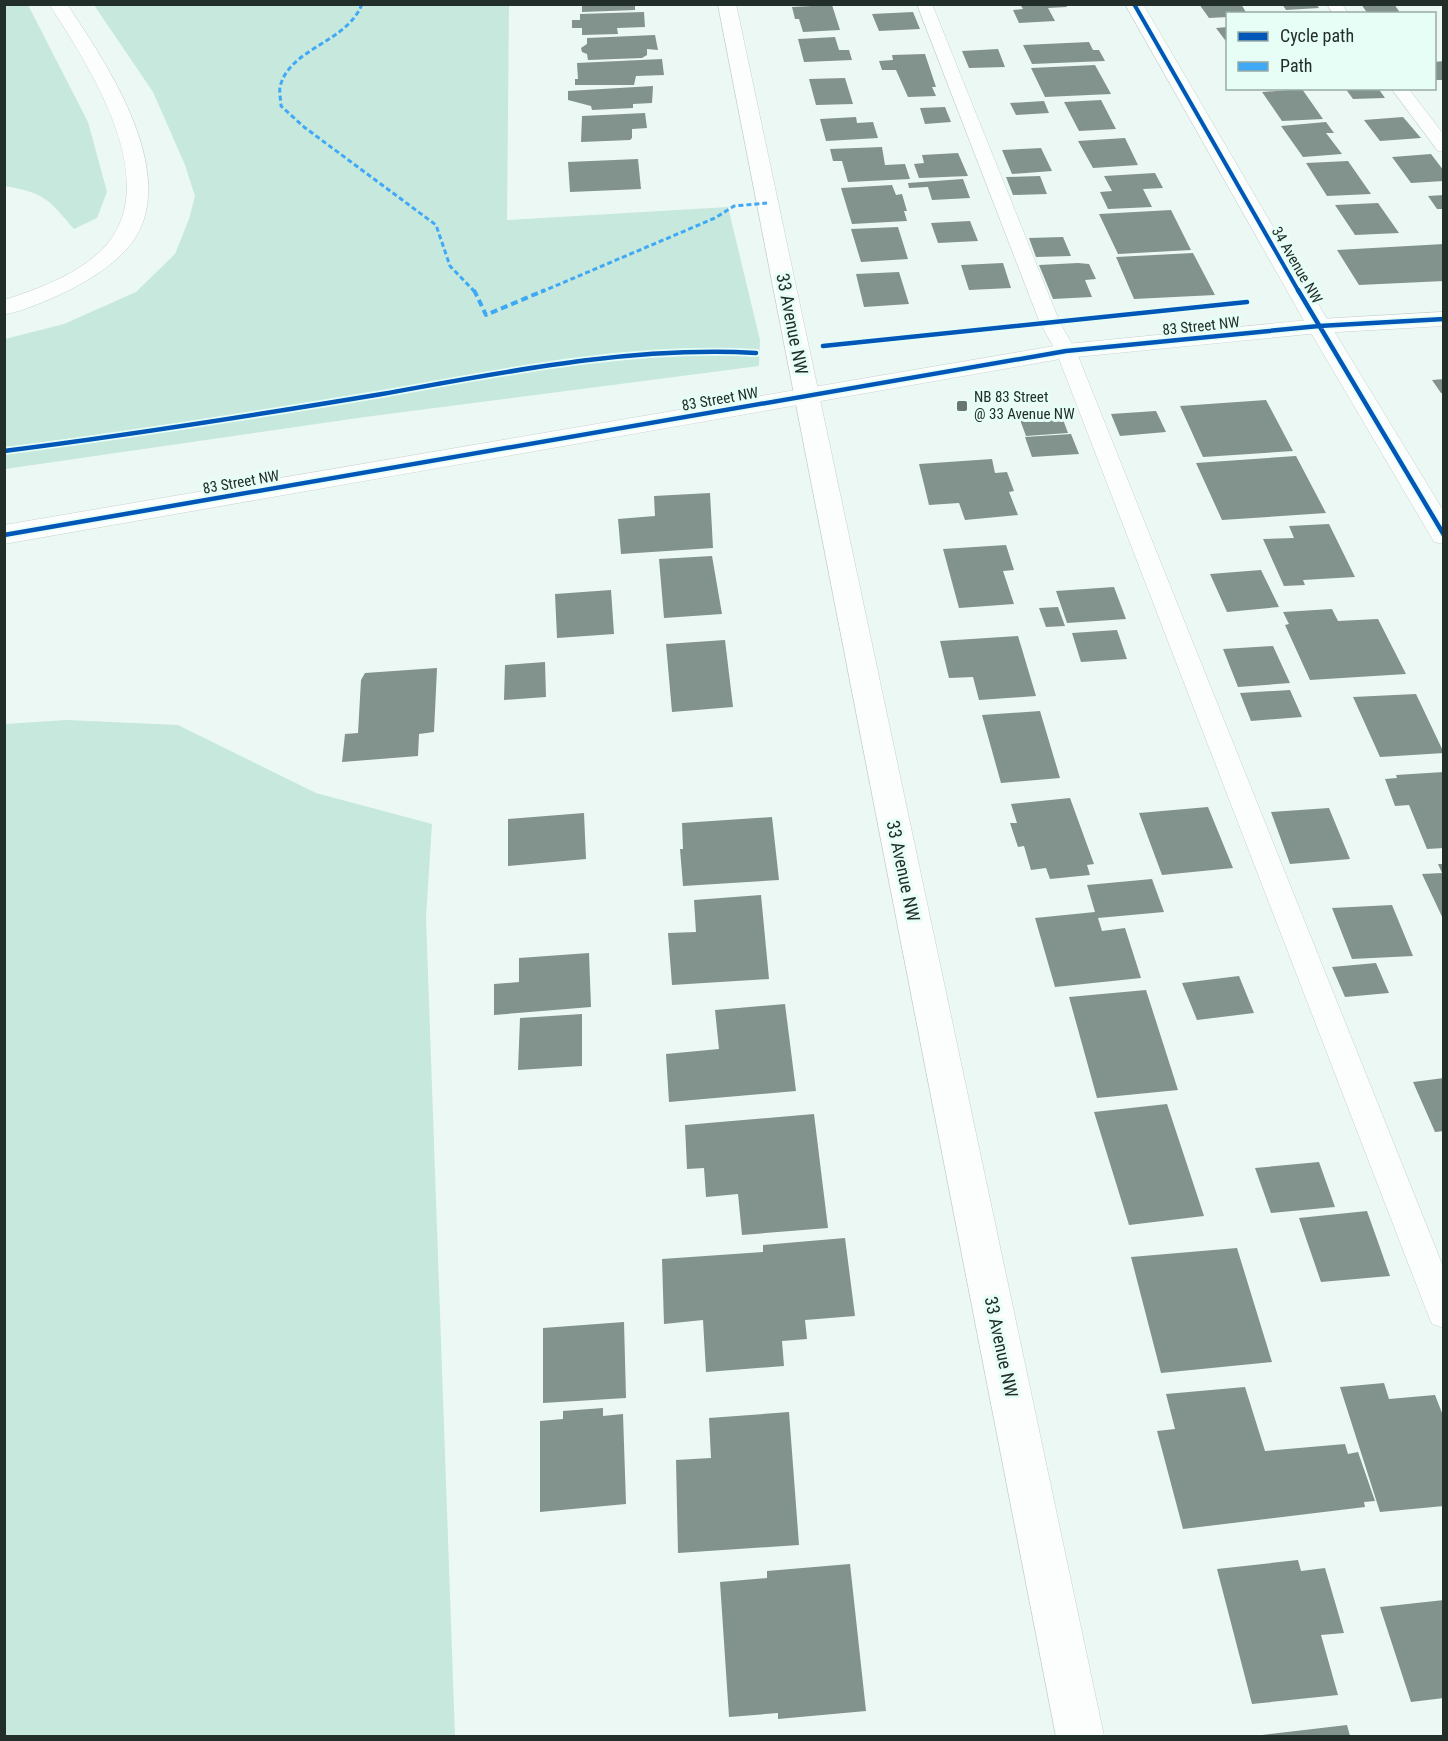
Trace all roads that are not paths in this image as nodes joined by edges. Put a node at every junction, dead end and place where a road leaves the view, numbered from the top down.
1 (58, 4) edge
2 (727, 4) edge
3 (924, 4) edge
4 (1134, 4) edge
5 (1400, 90) edge
6 (1443, 147) edge
7 (4, 308) edge
8 (1443, 319) edge
9 (1319, 326) junction
10 (1066, 351) junction
11 (806, 396) junction
12 (4, 535) edge
13 (1443, 535) edge
14 (1443, 1312) edge
15 (1080, 1737) edge

1 - 7 street
2 - 11 street, 33 Avenue NW
3 - 10 lane
4 - 9 street, 34 Avenue NW
5 - 6 lane
8 - 9 street, 83 Street NW
9 - 10 street, 83 Street NW
9 - 13 street, 34 Avenue NW
10 - 11 street, 83 Street NW
10 - 14 lane
11 - 12 street, 83 Street NW
11 - 15 street, 33 Avenue NW

